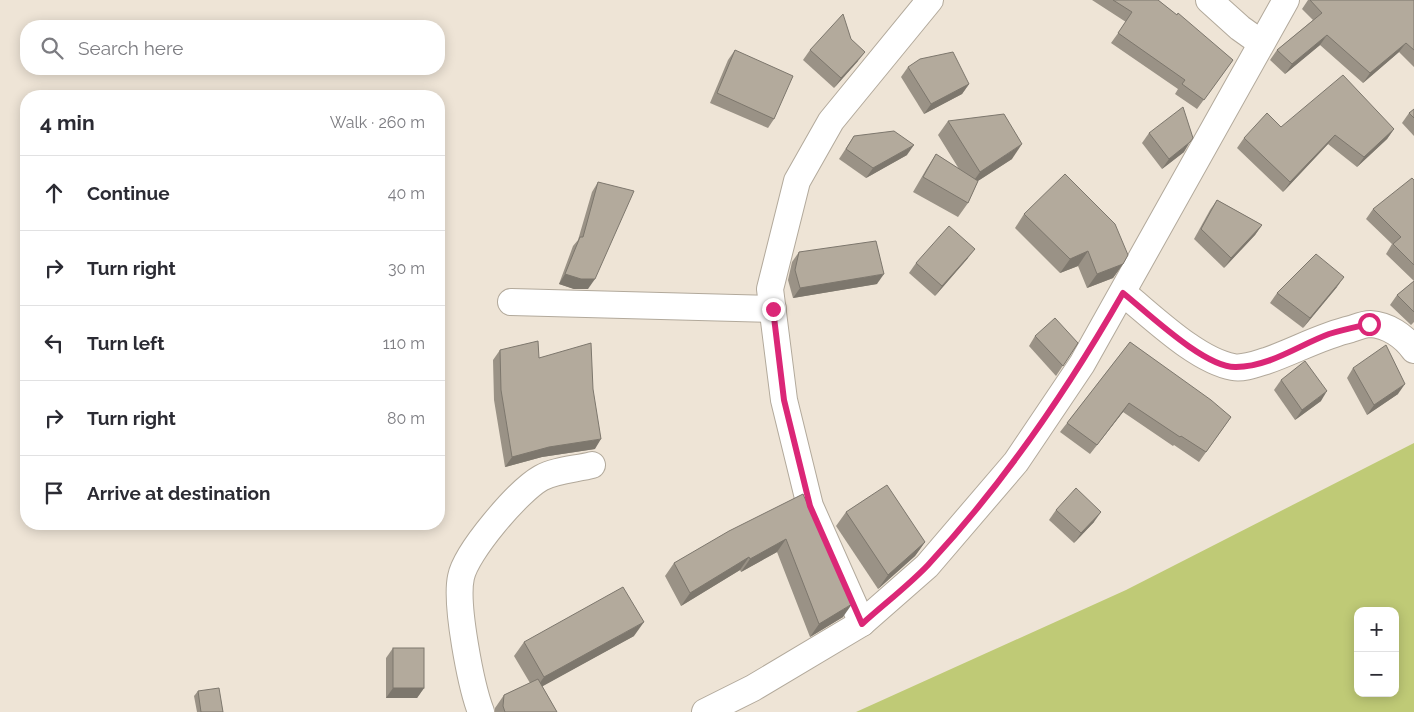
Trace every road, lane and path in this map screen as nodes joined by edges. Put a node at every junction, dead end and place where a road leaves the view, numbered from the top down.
1 (930, 0) edge
2 (1209, 0) edge
3 (1286, 0) edge
4 (1261, 44) junction
5 (1123, 293) junction
6 (511, 302) dead end
7 (773, 309) junction
8 (1414, 350) edge
9 (592, 465) dead end
10 (862, 624) junction
11 (481, 712) edge
12 (705, 712) edge

1 - 7 street
2 - 4 street
3 - 4 street
4 - 5 street
5 - 8 street
5 - 10 street
6 - 7 street
7 - 10 street
9 - 11 street
10 - 12 street

